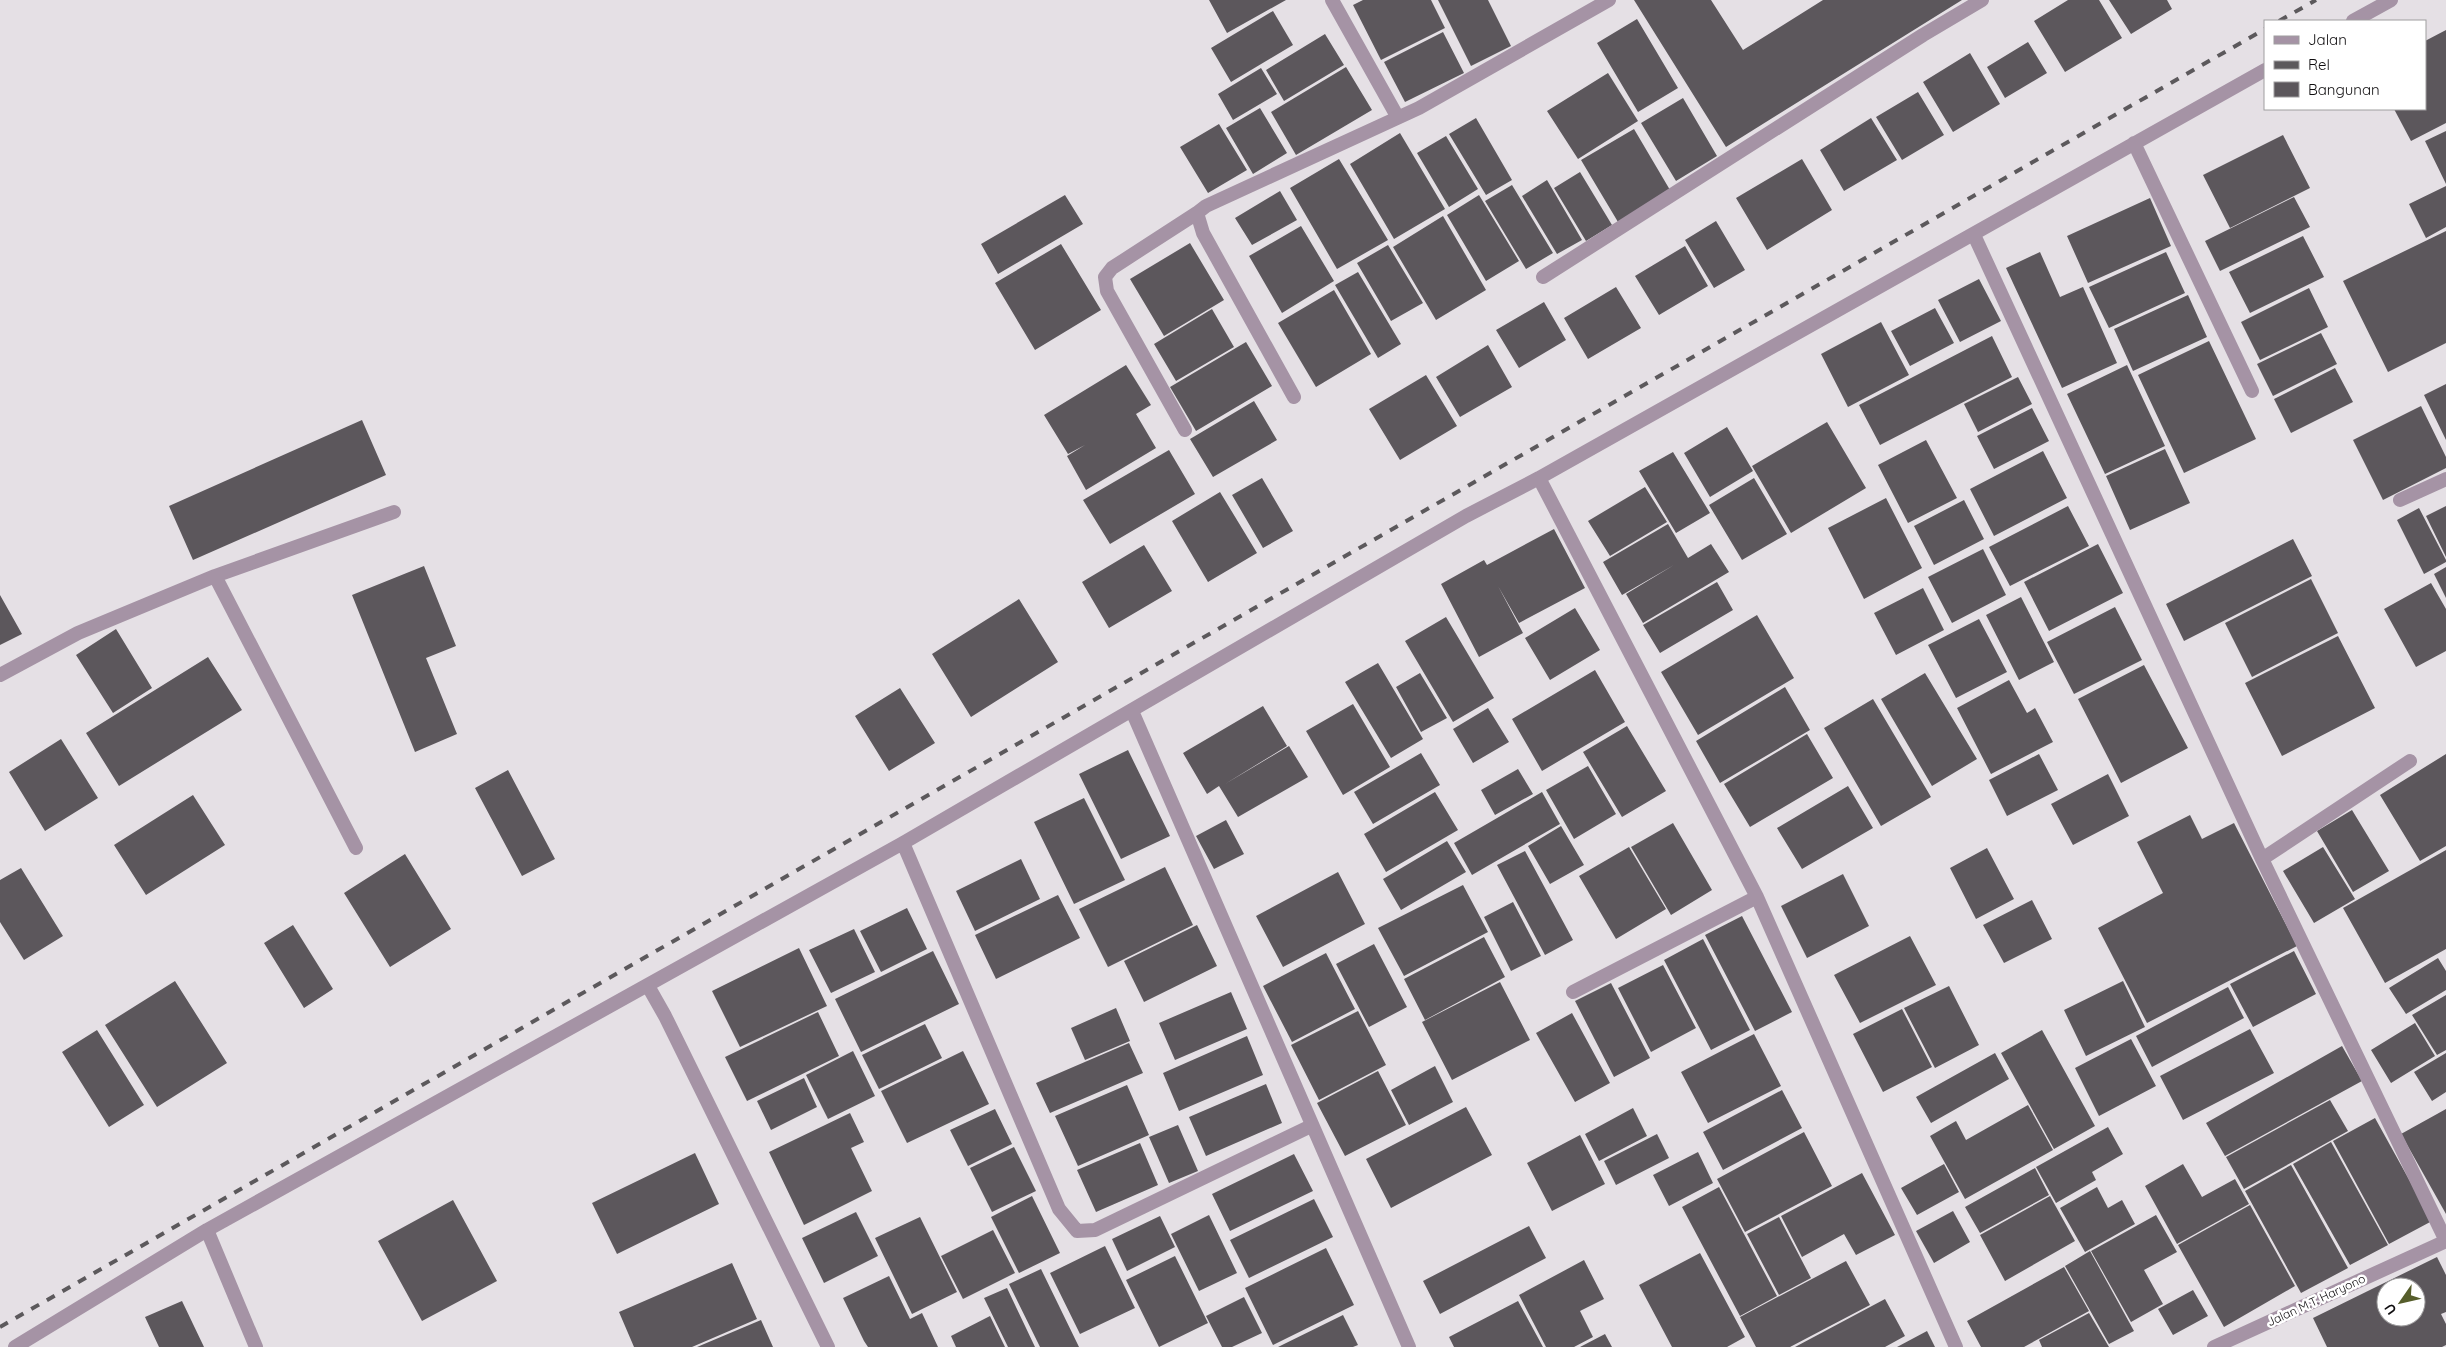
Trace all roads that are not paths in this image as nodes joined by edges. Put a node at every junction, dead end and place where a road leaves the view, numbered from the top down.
1 (1332, 0) edge
2 (1609, 0) edge
3 (1982, 0) edge
4 (2391, 0) edge
5 (2355, 20) edge
6 (2264, 71) edge
7 (1397, 116) junction
8 (2134, 143) junction
9 (1197, 213) junction
10 (1974, 235) junction
11 (1544, 277) dead end
12 (2252, 391) dead end
13 (1294, 397) dead end
14 (1185, 430) dead end
15 (1539, 478) junction
16 (2446, 479) edge
17 (2400, 500) dead end
18 (394, 512) dead end
19 (215, 576) junction
20 (0, 675) edge
21 (1132, 711) junction
22 (2410, 761) dead end
23 (902, 843) junction
24 (356, 848) dead end
25 (2262, 859) junction
26 (1757, 897) junction
27 (648, 986) junction
28 (1573, 992) dead end
29 (1311, 1126) junction
30 (207, 1230) junction
31 (2446, 1241) edge
32 (14, 1347) edge
33 (256, 1347) edge
34 (828, 1347) edge
35 (1408, 1347) edge
36 (1956, 1347) edge
37 (2214, 1347) edge

1 - 7 street
2 - 7 street
3 - 11 street
4 - 5 street
6 - 8 street
7 - 9 street
8 - 10 street
8 - 12 street
9 - 13 street
9 - 14 street
10 - 15 street
10 - 25 street
15 - 21 street
15 - 26 street
16 - 17 street
18 - 19 street
19 - 20 street
19 - 24 street
21 - 23 street
21 - 29 street
22 - 25 street
23 - 27 street
23 - 29 street
25 - 31 street
26 - 28 street
26 - 36 street
27 - 30 street
27 - 34 street
29 - 35 street
30 - 32 street
30 - 33 street
31 - 37 street, Jalan M.T. Haryono

